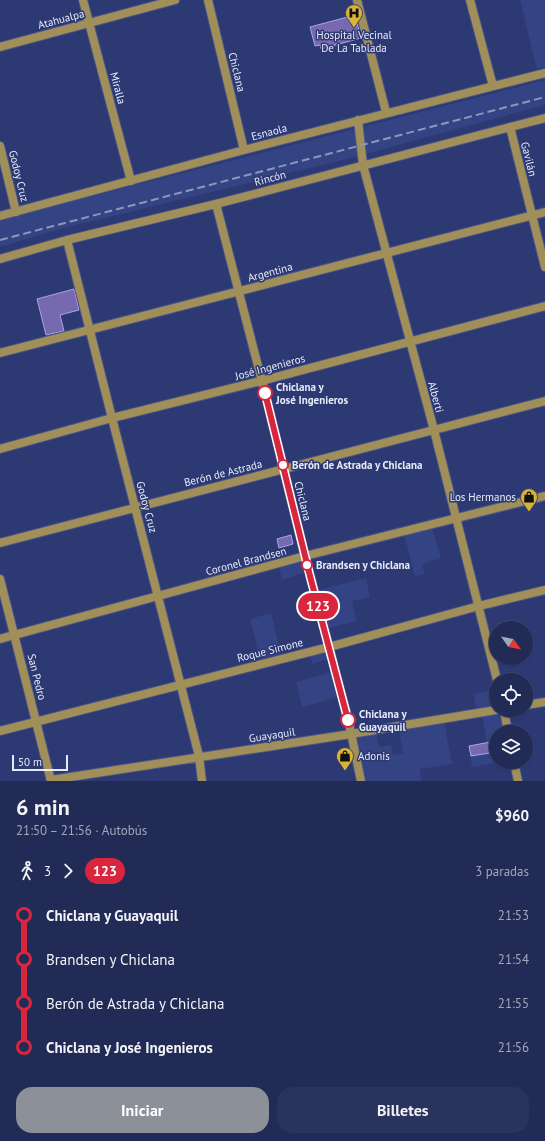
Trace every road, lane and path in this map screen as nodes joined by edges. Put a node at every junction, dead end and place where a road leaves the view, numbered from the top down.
1 (83, 0) edge
2 (175, 0) edge
3 (208, 0) edge
4 (357, 0) edge
5 (470, 0) edge
6 (89, 22) junction
7 (0, 47) edge
8 (545, 73) edge
9 (493, 86) junction
10 (386, 112) junction
11 (545, 118) edge
12 (358, 120) junction
13 (510, 126) junction
14 (0, 146) edge
15 (244, 150) junction
16 (363, 165) junction
17 (131, 181) junction
18 (216, 204) junction
19 (16, 212) junction
20 (545, 212) edge
21 (0, 216) edge
22 (532, 216) junction
23 (67, 240) junction
24 (387, 253) junction
25 (0, 259) edge
26 (545, 267) edge
27 (238, 292) junction
28 (545, 306) edge
29 (89, 330) junction
30 (410, 341) junction
31 (0, 353) edge
32 (261, 381) junction
33 (545, 400) edge
34 (112, 418) junction
35 (434, 430) junction
36 (0, 448) edge
37 (284, 469) junction
38 (545, 496) edge
39 (135, 507) junction
40 (456, 519) junction
41 (0, 543) edge
42 (305, 556) junction
43 (0, 579) edge
44 (545, 590) edge
45 (158, 596) junction
46 (479, 606) junction
47 (15, 635) junction
48 (0, 639) edge
49 (329, 647) junction
50 (495, 673) edge
51 (180, 685) junction
52 (545, 702) edge
53 (533, 704) edge
54 (489, 711) edge
55 (37, 722) junction
56 (0, 732) edge
57 (351, 734) junction
58 (199, 756) junction
59 (515, 769) edge
60 (51, 780) edge
61 (202, 781) edge
62 (361, 781) edge
63 (518, 781) edge

1 - 6 street, Miralla
2 - 6 street, Atahualpa
3 - 15 street, Chiclana
4 - 10 street
5 - 9 street
6 - 7 street, Atahualpa
6 - 17 street, Miralla
8 - 9 street, Esnaola
9 - 10 street, Esnaola
10 - 12 street, Esnaola
11 - 13 street, Rincón
12 - 15 street, Esnaola
12 - 16 street, Alberti
13 - 16 street, Rincón
13 - 22 street, Gavilán
14 - 19 street, Godoy Cruz
15 - 17 street, Esnaola
16 - 18 street, Rincón
16 - 24 street, Alberti
17 - 19 street, Esnaola
18 - 23 street, Rincón
18 - 27 street, Chiclana
19 - 21 street, Esnaola
20 - 22 street, Argentina
22 - 24 street, Argentina
22 - 26 street, Gavilán
23 - 25 street, Rincón
23 - 29 street, Godoy Cruz
24 - 27 street, Argentina
24 - 30 street, Alberti
27 - 29 street, Argentina
27 - 32 street, Chiclana
28 - 30 street, José Ingenieros
29 - 31 street, Argentina
29 - 34 street, Godoy Cruz
30 - 32 street, José Ingenieros
30 - 35 street, Alberti
32 - 34 street, José Ingenieros
32 - 37 street, Chiclana
33 - 35 street, Berón de Astrada
34 - 36 street, José Ingenieros
34 - 39 street, Godoy Cruz
35 - 37 street, Berón de Astrada
35 - 40 street, Alberti
37 - 39 street, Berón de Astrada
37 - 42 street, Chiclana
38 - 40 street, Coronel Brandsen
39 - 41 street, Berón de Astrada
39 - 45 street, Godoy Cruz
40 - 42 street, Coronel Brandsen
40 - 46 street, Alberti
42 - 45 street, Coronel Brandsen
42 - 49 street, Chiclana
43 - 47 street, San Pedro
44 - 46 street, Roque Simone
45 - 47 street, Coronel Brandsen
45 - 51 street, Godoy Cruz
46 - 49 street, Roque Simone
46 - 50 street, Alberti
47 - 48 street, Coronel Brandsen
47 - 55 street, San Pedro
49 - 51 street, Roque Simone
49 - 57 street, Chiclana
51 - 55 street, Roque Simone
51 - 58 street, Godoy Cruz
52 - 53 street
54 - 57 street, Guayaquil
55 - 56 street, Roque Simone
55 - 60 street, San Pedro
57 - 58 street, Guayaquil
57 - 62 street, Chiclana
58 - 60 street, Guayaquil
58 - 61 street, Godoy Cruz
59 - 63 street

